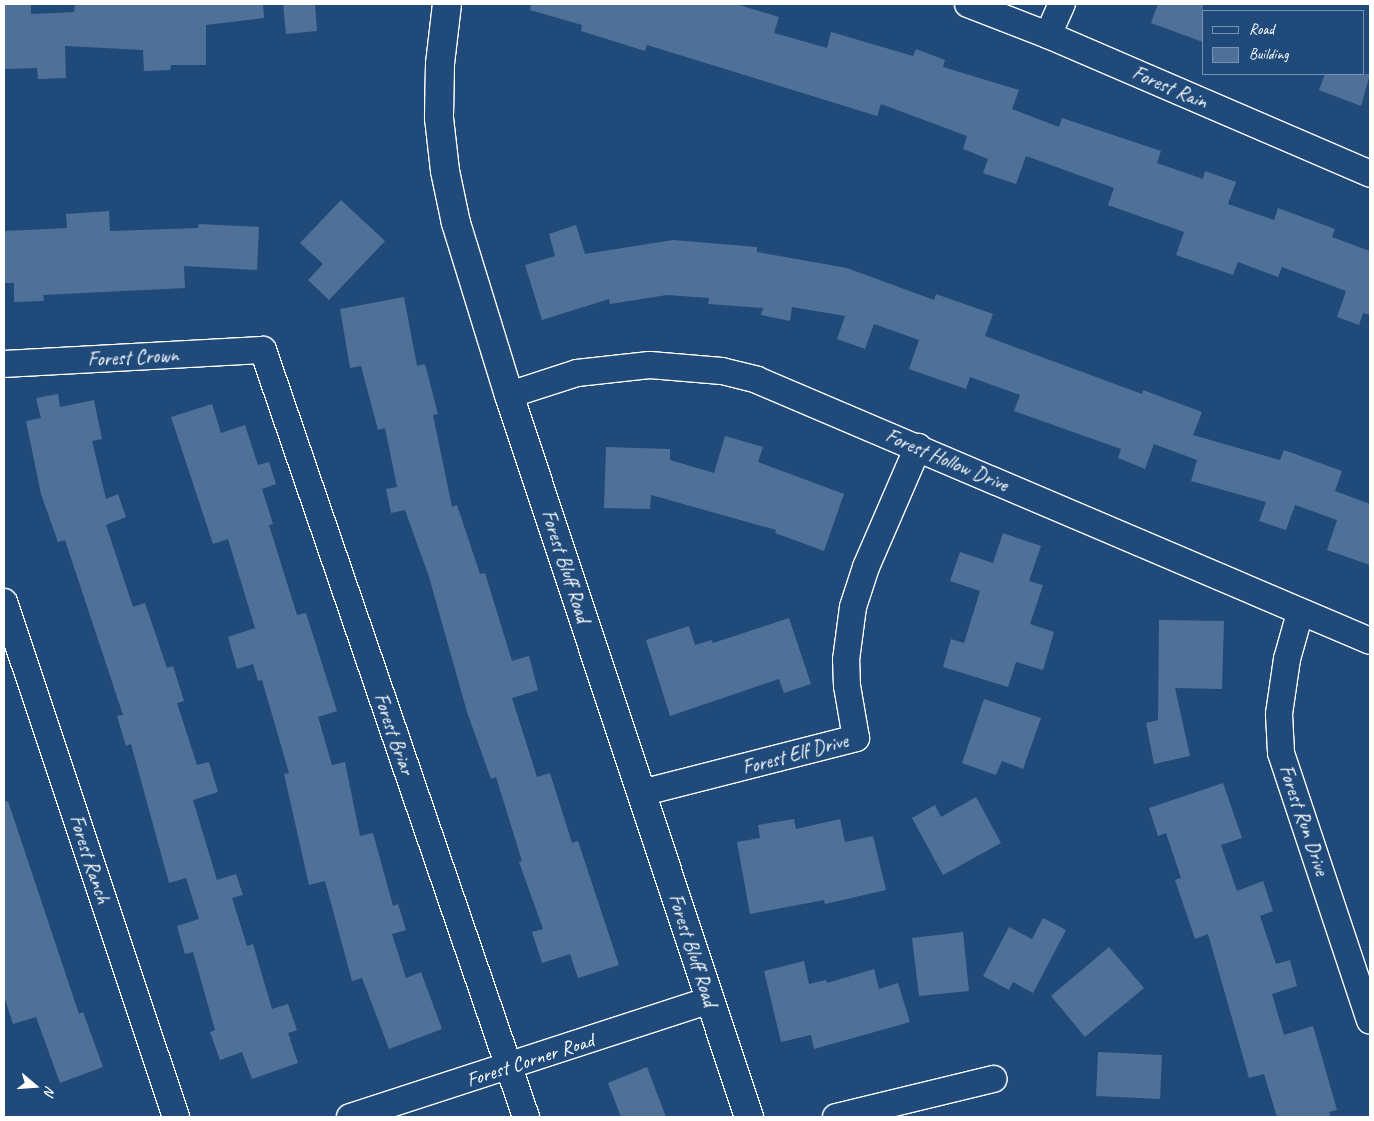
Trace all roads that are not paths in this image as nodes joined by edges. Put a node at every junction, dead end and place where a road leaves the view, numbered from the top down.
1 (447, 4) edge
2 (968, 4) edge
3 (1062, 4) edge
4 (1048, 35) junction
5 (1370, 174) edge
6 (263, 350) joint
7 (4, 364) edge
8 (509, 395) junction
9 (918, 447) junction
10 (4, 602) edge
11 (1300, 613) junction
12 (1370, 641) edge
13 (641, 793) junction
14 (710, 1000) junction
15 (1370, 1022) edge
16 (509, 1068) junction
17 (993, 1079) dead end
18 (176, 1117) edge
19 (350, 1117) edge
20 (526, 1117) edge
21 (750, 1117) edge
22 (836, 1117) edge

1 - 8 street, Forest Bluff Road
2 - 4 street, Forest Rain
3 - 4 street
4 - 5 street, Forest Rain
6 - 7 street, Forest Crown
6 - 16 street, Forest Briar
8 - 9 street, Forest Hollow Drive
8 - 13 street, Forest Bluff Road
9 - 11 street, Forest Hollow Drive
9 - 13 street, Forest Elf Drive
10 - 18 street, Forest Ranch
11 - 12 street, Forest Hollow Drive
11 - 15 street, Forest Run Drive
13 - 14 street, Forest Bluff Road
14 - 16 street, Forest Corner Road
14 - 21 street, Forest Bluff Road
16 - 19 street, Forest Corner Road
16 - 20 street, Forest Briar
17 - 22 street

